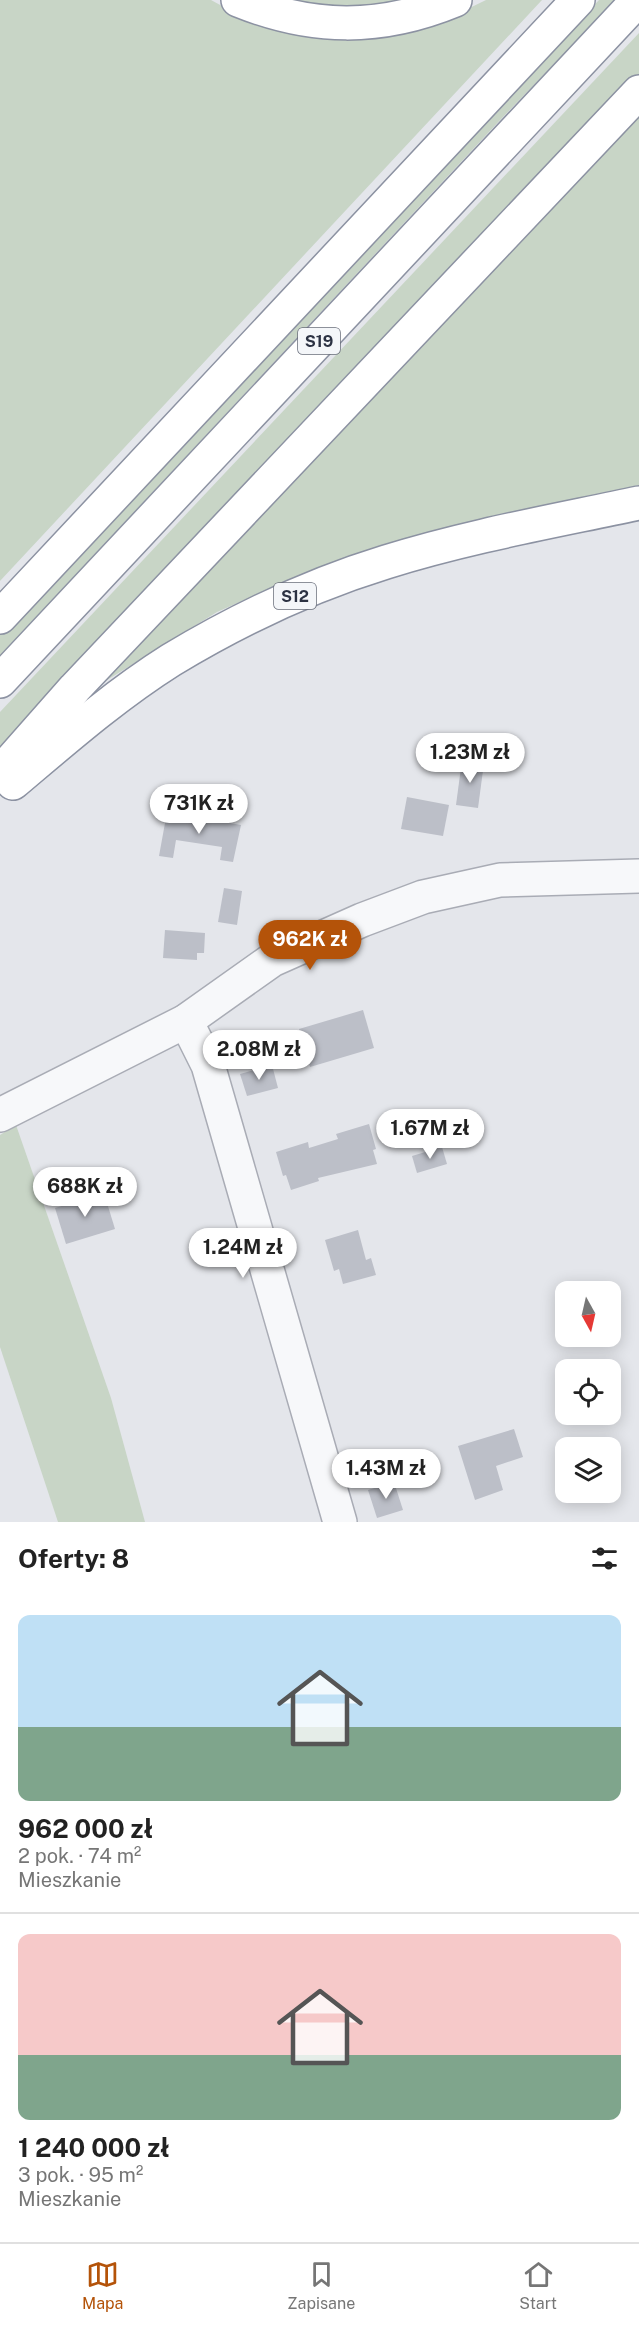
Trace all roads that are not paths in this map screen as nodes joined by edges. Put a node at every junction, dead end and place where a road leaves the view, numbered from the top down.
1 (238, 0) edge
2 (455, 0) edge
3 (578, 0) edge
4 (638, 0) edge
5 (639, 92) edge
6 (639, 503) edge
7 (0, 617) edge
8 (0, 681) edge
9 (0, 772) edge
10 (0, 794) edge
11 (639, 876) edge
12 (186, 1021) junction
13 (0, 1115) edge
14 (339, 1522) edge

1 - 2 highway
3 - 7 highway, S19
4 - 8 highway, S19
5 - 9 highway
6 - 10 highway, S12
11 - 12 street
12 - 13 street
12 - 14 street

